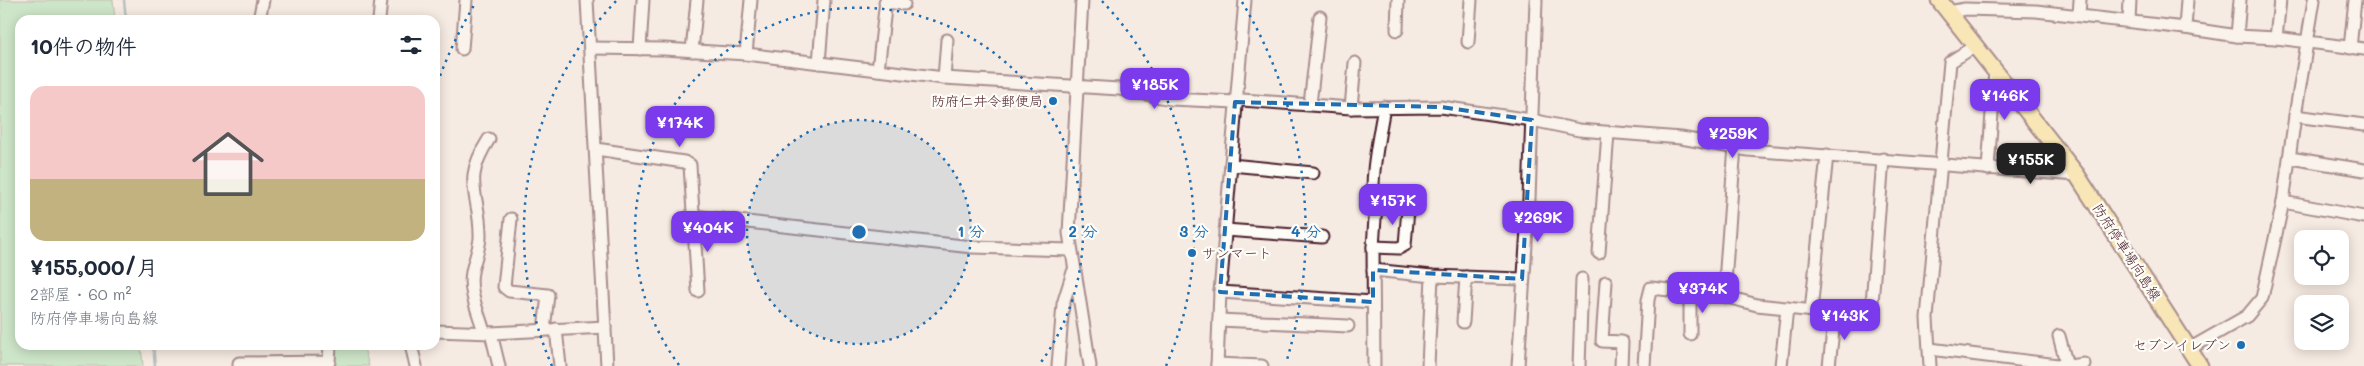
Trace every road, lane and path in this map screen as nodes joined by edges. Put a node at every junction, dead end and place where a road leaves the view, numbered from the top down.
1 (263, 0) edge
2 (381, 0) edge
3 (466, 0) edge
4 (587, 0) edge
5 (643, 0) edge
6 (697, 0) edge
7 (751, 0) edge
8 (824, 0) edge
9 (1082, 0) edge
10 (1245, 0) edge
11 (1398, 0) edge
12 (1471, 0) edge
13 (1536, 0) edge
14 (1939, 0) edge
15 (2080, 0) edge
16 (2130, 0) edge
17 (2187, 0) edge
18 (2240, 0) edge
19 (2280, 0) edge
20 (2314, 0) edge
21 (2354, 0) edge
22 (885, 1) edge
23 (904, 4) dead end
24 (2037, 5) edge
25 (1948, 12) junction
26 (260, 15) edge
27 (380, 15) edge
28 (2079, 15) junction
29 (1320, 17) dead end
30 (2129, 21) junction
31 (2185, 28) junction
32 (1397, 30) dead end
33 (2236, 36) junction
34 (2276, 38) junction
35 (947, 40) dead end
36 (1468, 42) dead end
37 (2308, 44) junction
38 (1975, 46) junction
39 (462, 48) dead end
40 (590, 48) junction
41 (640, 48) junction
42 (2350, 48) junction
43 (2364, 49) edge
44 (692, 50) junction
45 (746, 54) junction
46 (819, 63) junction
47 (1355, 63) dead end
48 (878, 70) junction
49 (1995, 71) junction
50 (944, 78) junction
51 (1077, 87) junction
52 (1235, 102) junction
53 (1310, 104) junction
54 (1384, 107) junction
55 (1351, 108) junction
56 (2295, 116) junction
57 (1532, 120) junction
58 (2364, 125) edge
59 (1608, 133) junction
60 (489, 139) dead end
61 (1735, 146) junction
62 (596, 148) junction
63 (1827, 155) junction
64 (2290, 158) junction
65 (1883, 159) junction
66 (1940, 163) junction
67 (1231, 165) junction
68 (1988, 169) junction
69 (2364, 170) edge
70 (1313, 173) dead end
71 (2077, 175) junction
72 (2283, 202) junction
73 (1376, 204) junction
74 (693, 216) junction
75 (2364, 217) edge
76 (510, 219) dead end
77 (1225, 230) junction
78 (1322, 237) dead end
79 (1373, 246) junction
80 (1070, 250) junction
81 (1599, 253) dead end
82 (1074, 268) junction
83 (1373, 270) junction
84 (1432, 276) junction
85 (1466, 277) junction
86 (1522, 279) junction
87 (1582, 279) dead end
88 (1606, 282) dead end
89 (698, 291) dead end
90 (1220, 292) junction
91 (1690, 293) junction
92 (1724, 296) junction
93 (1373, 302) junction
94 (1787, 308) junction
95 (1811, 311) junction
96 (1835, 313) junction
97 (1219, 320) junction
98 (1463, 322) dead end
99 (1348, 326) dead end
100 (605, 327) junction
101 (550, 330) junction
102 (440, 331) edge
103 (487, 332) junction
104 (1690, 334) dead end
105 (2059, 336) dead end
106 (1930, 349) junction
107 (2189, 349) junction
108 (330, 350) edge
109 (412, 350) edge
110 (330, 364) edge
111 (2084, 364) dead end
112 (1217, 365) edge
113 (239, 366) edge
114 (416, 366) edge
115 (499, 366) edge
116 (560, 366) edge
117 (607, 366) edge
118 (1058, 366) edge
119 (1090, 366) edge
120 (1262, 366) edge
121 (1374, 366) edge
122 (1428, 366) edge
123 (1518, 366) edge
124 (1579, 366) edge
125 (1621, 366) edge
126 (1644, 366) edge
127 (1781, 366) edge
128 (1829, 366) edge
129 (1930, 366) edge
130 (2067, 366) edge
131 (2200, 366) edge

1 - 26 street
2 - 27 street
3 - 39 street
4 - 40 street
5 - 41 street
6 - 44 street
7 - 45 street
8 - 46 street
9 - 51 street
10 - 52 street
11 - 32 street
12 - 36 street
13 - 57 street
14 - 25 main road, 防府停車場向島線
15 - 28 street
16 - 30 street
17 - 31 street
18 - 33 street
19 - 34 street
20 - 37 street
21 - 42 street
22 - 23 street
22 - 48 street
24 - 25 street
24 - 28 street
25 - 38 main road, 防府停車場向島線
28 - 30 street
29 - 53 street
30 - 31 street
31 - 33 street
33 - 34 street
34 - 37 street
35 - 50 street
37 - 42 street
37 - 56 street
38 - 49 main road, 防府停車場向島線
38 - 66 street
40 - 41 street
40 - 62 street
41 - 44 street
42 - 43 street
44 - 45 street
45 - 46 street
46 - 48 street
47 - 55 street
48 - 50 street
49 - 68 street
49 - 71 main road, 防府停車場向島線
50 - 51 street
51 - 52 street
51 - 80 street
52 - 53 street
52 - 67 street
53 - 55 street
54 - 55 street
54 - 57 street
54 - 73 street
56 - 58 street
56 - 64 street
57 - 59 street
57 - 86 street
59 - 61 street
59 - 81 street
60 - 103 street
61 - 63 street
61 - 92 street
62 - 74 street
62 - 100 street
63 - 65 street
63 - 95 street
64 - 69 street
64 - 72 street
65 - 66 street
65 - 96 street
66 - 68 street
66 - 106 street
67 - 70 street
67 - 77 street
68 - 71 street
71 - 107 main road, 防府停車場向島線
72 - 75 street
72 - 107 street
73 - 79 street
73 - 79 street
74 - 80 street
74 - 89 street
76 - 101 street
77 - 78 street
77 - 90 street
79 - 83 street
80 - 82 street
82 - 118 street
82 - 119 street
83 - 84 street
83 - 93 street
84 - 85 street
84 - 122 street
85 - 86 street
85 - 98 street
86 - 123 street
87 - 124 street
88 - 125 street
90 - 93 street
90 - 97 street
91 - 92 street
91 - 104 street
91 - 126 street
92 - 94 street
93 - 121 street
94 - 95 street
94 - 127 street
95 - 96 street
96 - 128 street
97 - 99 street
97 - 112 street
100 - 101 street
100 - 117 street
101 - 103 street
101 - 116 street
102 - 103 street
103 - 115 street
105 - 130 street
106 - 129 street
106 - 130 street
107 - 131 main road, 防府停車場向島線
108 - 110 street
109 - 114 street
110 - 113 street
111 - 130 street
112 - 120 street

